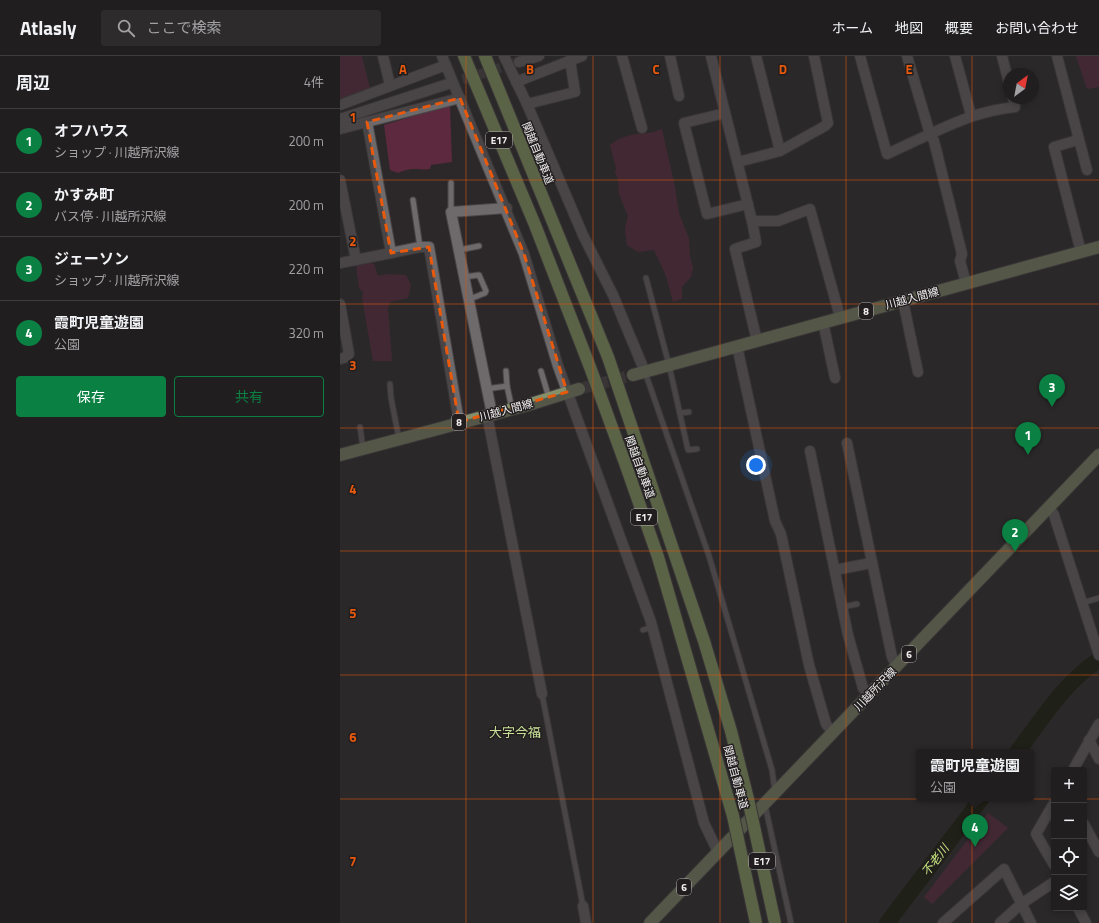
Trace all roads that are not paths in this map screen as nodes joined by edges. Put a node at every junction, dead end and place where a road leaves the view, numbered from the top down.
1 (383, 56) edge
2 (464, 56) edge
3 (484, 56) edge
4 (504, 56) edge
5 (539, 56) edge
6 (582, 56) edge
7 (622, 56) edge
8 (670, 56) edge
9 (713, 56) edge
10 (756, 56) edge
11 (814, 56) edge
12 (860, 56) edge
13 (907, 56) edge
14 (955, 56) edge
15 (1002, 56) edge
16 (1057, 56) edge
17 (570, 60) junction
18 (444, 61) edge
19 (519, 62) tunnel mouth
20 (1005, 68) edge
21 (516, 82) junction
22 (448, 84) tunnel mouth
23 (390, 85) junction
24 (679, 96) dead end
25 (460, 98) junction
26 (527, 104) junction
27 (1014, 104) edge
28 (340, 105) edge
29 (725, 113) junction
30 (971, 115) junction
31 (340, 118) edge
32 (367, 122) junction
33 (642, 128) dead end
34 (340, 129) edge
35 (930, 134) junction
36 (1078, 140) junction
37 (780, 151) junction
38 (738, 162) junction
39 (1087, 170) dead end
40 (340, 180) edge
41 (451, 183) dead end
42 (413, 200) dead end
43 (748, 204) junction
44 (343, 208) edge
45 (507, 208) junction
46 (451, 212) junction
47 (752, 221) junction
48 (479, 246) dead end
49 (420, 247) junction
50 (1099, 247) edge
51 (458, 250) junction
52 (1081, 252) junction
53 (391, 253) junction
54 (356, 260) junction
55 (340, 263) edge
56 (464, 278) junction
57 (646, 278) dead end
58 (966, 283) junction
59 (470, 299) junction
60 (903, 301) junction
61 (340, 304) edge
62 (840, 317) junction
63 (822, 322) junction
64 (756, 340) junction
65 (738, 346) junction
66 (340, 359) edge
67 (669, 365) junction
68 (506, 371) dead end
69 (541, 371) dead end
70 (645, 372) junction
71 (918, 372) dead end
72 (633, 375) tunnel mouth
73 (835, 378) dead end
74 (390, 384) dead end
75 (507, 386) junction
76 (486, 389) junction
77 (573, 391) junction
78 (549, 398) junction
79 (512, 409) junction
80 (689, 412) dead end
81 (680, 413) junction
82 (489, 415) junction
83 (460, 422) junction
84 (360, 427) dead end
85 (400, 438) junction
86 (847, 443) dead end
87 (363, 448) junction
88 (697, 449) dead end
89 (810, 451) dead end
90 (340, 455) edge
91 (1099, 455) edge
92 (1049, 508) junction
93 (871, 563) junction
94 (835, 570) junction
95 (1099, 598) edge
96 (1081, 603) junction
97 (857, 604) dead end
98 (843, 607) junction
99 (1098, 654) edge
100 (897, 666) junction
101 (542, 694) joint
102 (870, 694) junction
103 (1099, 724) edge
104 (833, 733) junction
105 (1089, 740) junction
106 (1099, 759) edge
107 (1075, 767) edge
108 (776, 793) junction
109 (765, 803) junction
110 (1051, 808) edge
111 (1087, 830) edge
112 (718, 852) junction
113 (1099, 852) edge
114 (1051, 860) edge
115 (1051, 884) edge
116 (1021, 904) junction
117 (583, 906) joint
118 (1080, 911) edge
119 (586, 923) edge
120 (650, 923) edge
121 (756, 923) edge
122 (775, 923) edge
123 (791, 923) edge
124 (943, 923) edge
125 (1000, 923) edge
126 (1030, 923) edge
127 (1086, 923) edge

1 - 23 street
2 - 121 highway, 関越自動車道 / E17, bridge
3 - 122 highway, 関越自動車道 / E17, bridge
4 - 21 street
5 - 19 street
6 - 17 street
7 - 33 street
8 - 24 street
9 - 29 street
10 - 37 street
11 - 37 street
12 - 35 street
13 - 35 street
14 - 30 street
15 - 20 street
16 - 36 street
17 - 21 street
17 - 26 street
18 - 23 street
18 - 25 street
21 - 26 street
22 - 31 street
23 - 28 street
25 - 32 street
25 - 45 street
26 - 70 street
27 - 30 street
29 - 38 street
29 - 43 street
30 - 35 street
32 - 34 street
32 - 53 street
35 - 58 street
36 - 39 street
36 - 52 street
37 - 38 street
38 - 43 street
40 - 44 street
41 - 46 lane
42 - 49 lane
43 - 47 street
44 - 54 street
45 - 46 street
45 - 77 street
46 - 51 street
47 - 62 street
47 - 64 street
48 - 51 lane
49 - 53 street
49 - 83 street
50 - 52 main road, 川越入間線 / 8
51 - 56 street
52 - 58 main road, 川越入間線 / 8
53 - 54 street
54 - 55 street
56 - 59 street
56 - 59 lane
57 - 67 lane
58 - 60 main road, 川越入間線 / 8
59 - 76 street
60 - 62 main road, 川越入間線 / 8
60 - 71 street
61 - 66 street
62 - 63 main road, 川越入間線 / 8
63 - 64 main road, 川越入間線 / 8
63 - 73 street
64 - 65 main road, 川越入間線 / 8
65 - 67 main road, 川越入間線 / 8
65 - 104 street
67 - 70 main road, 川越入間線 / 8
67 - 81 lane
68 - 75 lane
69 - 78 lane
70 - 72 main road, 川越入間線 / 8
70 - 108 lane
74 - 85 lane
75 - 76 lane
75 - 79 lane
76 - 82 street
77 - 78 main road, 川越入間線 / 8
77 - 112 street
78 - 79 main road, 川越入間線 / 8
79 - 82 main road, 川越入間線 / 8
80 - 81 lane
81 - 88 lane
82 - 83 main road, 川越入間線 / 8
82 - 101 street
83 - 85 main road, 川越入間線 / 8
84 - 87 lane
85 - 87 main road, 川越入間線 / 8
86 - 93 street
87 - 90 main road, 川越入間線 / 8
89 - 94 street
91 - 92 main road, 川越所沢線 / 6
92 - 96 street
92 - 100 main road, 川越所沢線 / 6
93 - 94 street
93 - 100 street
94 - 98 street
95 - 96 lane
96 - 99 street
97 - 98 lane
98 - 102 street
100 - 102 main road, 川越所沢線 / 6
101 - 117 lane
102 - 104 main road, 川越所沢線 / 6
103 - 105 street
104 - 108 main road, 川越所沢線 / 6
105 - 106 street
105 - 107 street
108 - 109 main road, 川越所沢線 / 6
109 - 112 main road, 川越所沢線 / 6
109 - 123 lane
110 - 114 street
111 - 113 street
112 - 120 main road, 川越所沢線 / 6
115 - 116 street
116 - 124 street
116 - 125 street
116 - 126 street
117 - 119 street
118 - 127 street

